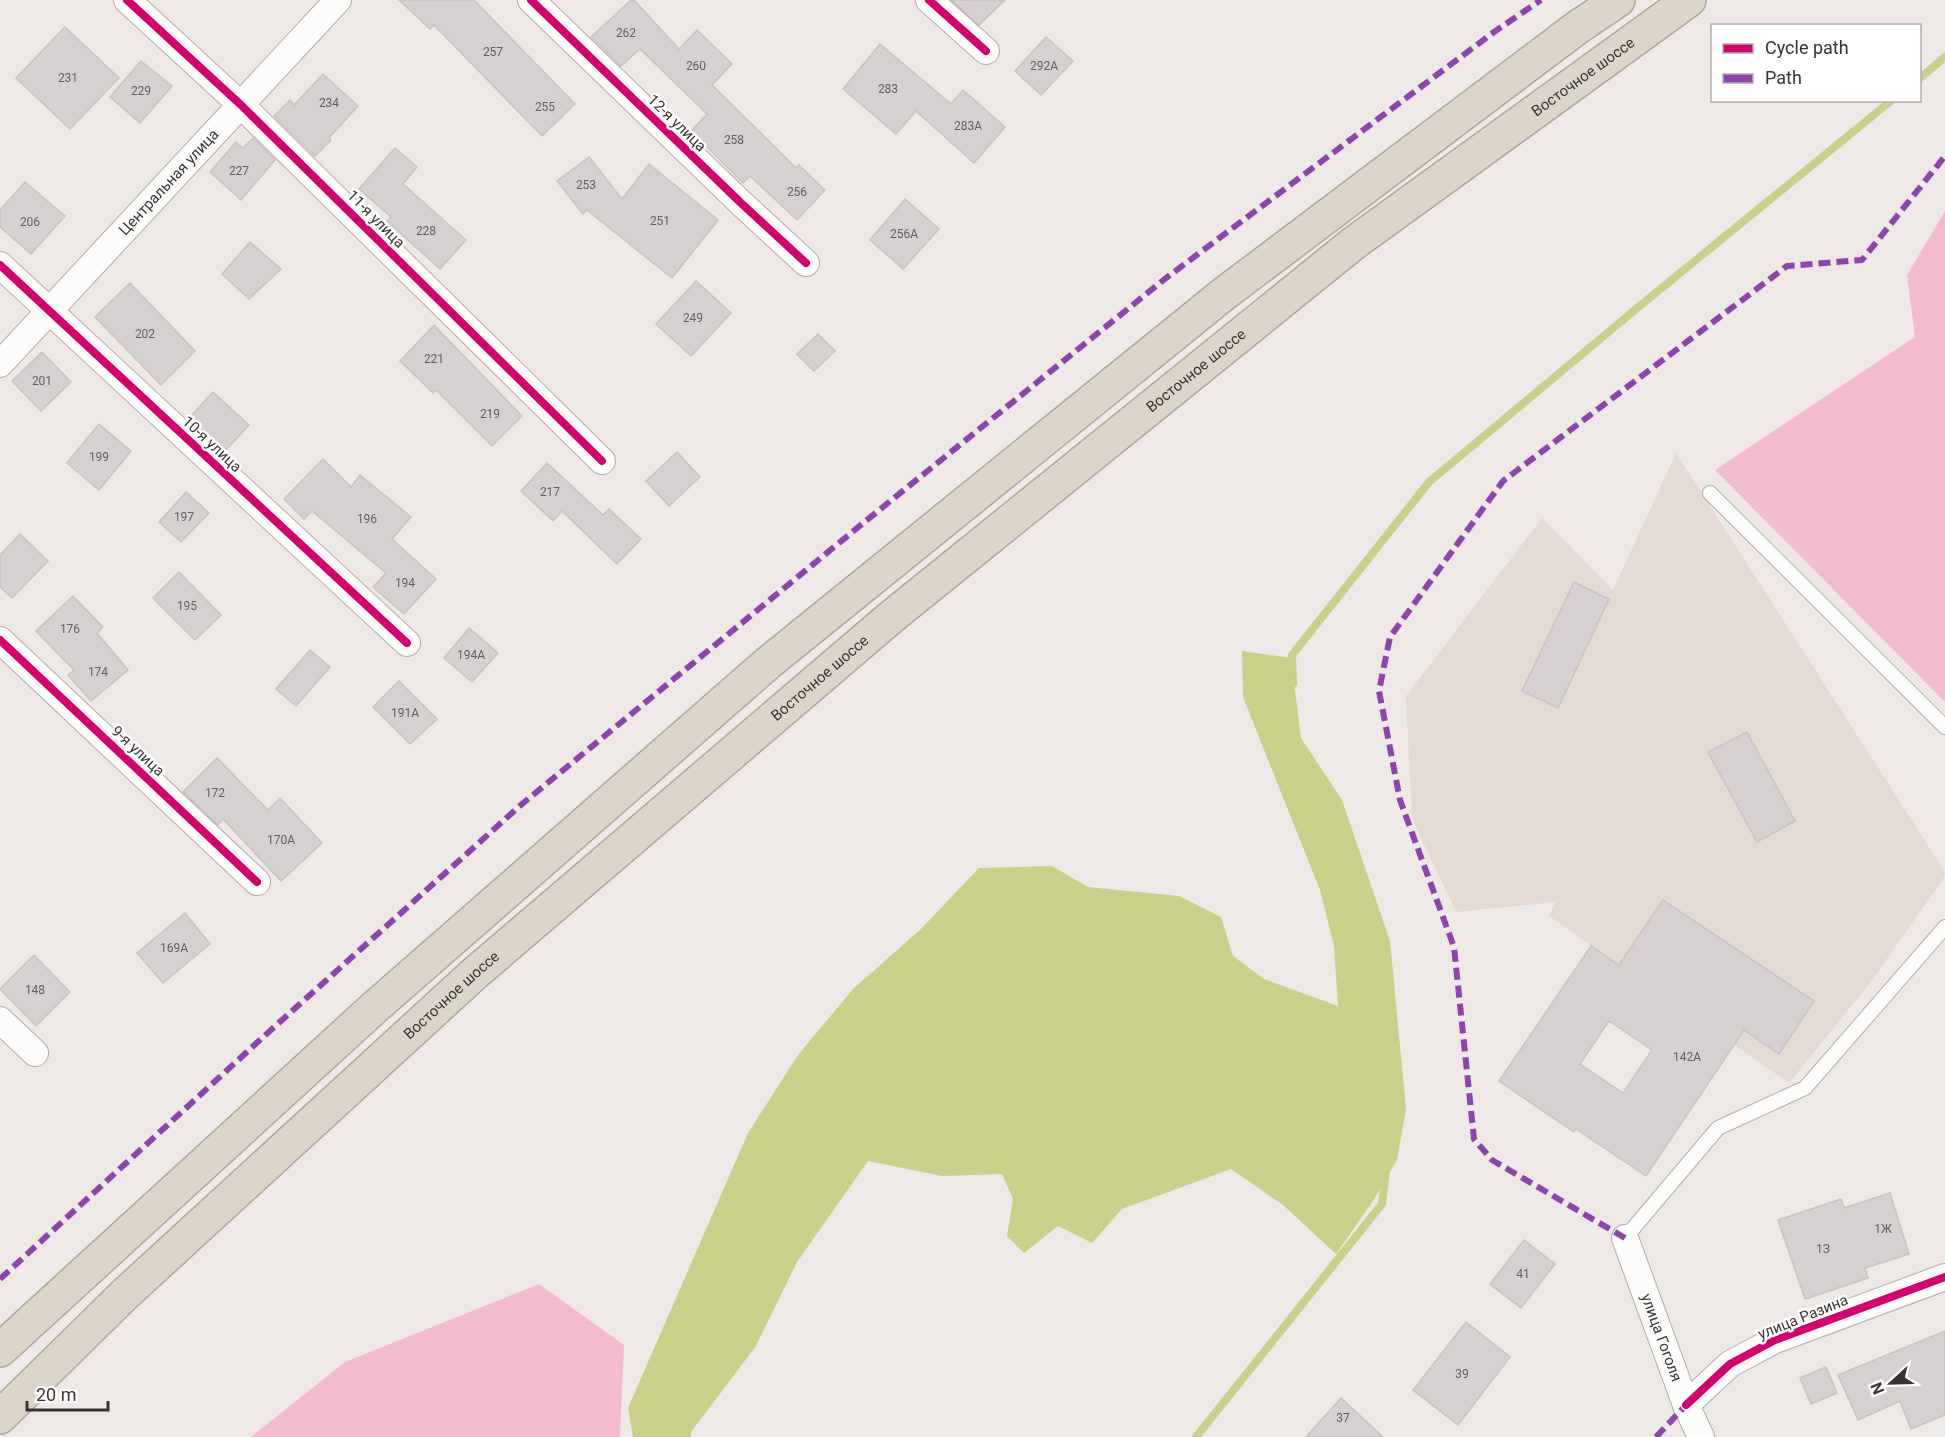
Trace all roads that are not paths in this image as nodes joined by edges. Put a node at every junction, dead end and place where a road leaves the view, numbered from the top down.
1 (127, 0) edge
2 (338, 0) edge
3 (531, 0) edge
4 (929, 0) edge
5 (1618, 0) edge
6 (1689, 0) edge
7 (986, 51) dead end
8 (241, 105) junction
9 (806, 263) dead end
10 (0, 265) edge
11 (49, 311) junction
12 (0, 364) edge
13 (602, 461) dead end
14 (1710, 493) dead end
15 (0, 640) edge
16 (407, 643) dead end
17 (1945, 727) edge
18 (257, 882) dead end
19 (1945, 927) edge
20 (0, 1020) edge
21 (36, 1053) dead end
22 (1625, 1238) joint
23 (1945, 1277) edge
24 (0, 1350) edge
25 (1686, 1405) junction
26 (0, 1417) edge
27 (1701, 1437) edge

1 - 8 street, 11-я улица
2 - 8 street, Центральная улица
3 - 9 street, 12-я улица
4 - 7 street
5 - 24 highway
6 - 26 highway, Восточное шоссе
8 - 11 street, Центральная улица
8 - 13 street, 11-я улица
10 - 11 street, 10-я улица
11 - 12 street, Центральная улица
11 - 16 street, 10-я улица
14 - 17 lane
15 - 18 street, 9-я улица
19 - 22 lane
20 - 21 street
22 - 25 street, улица Гоголя
23 - 25 street, улица Разина
25 - 27 street, улица Гоголя

